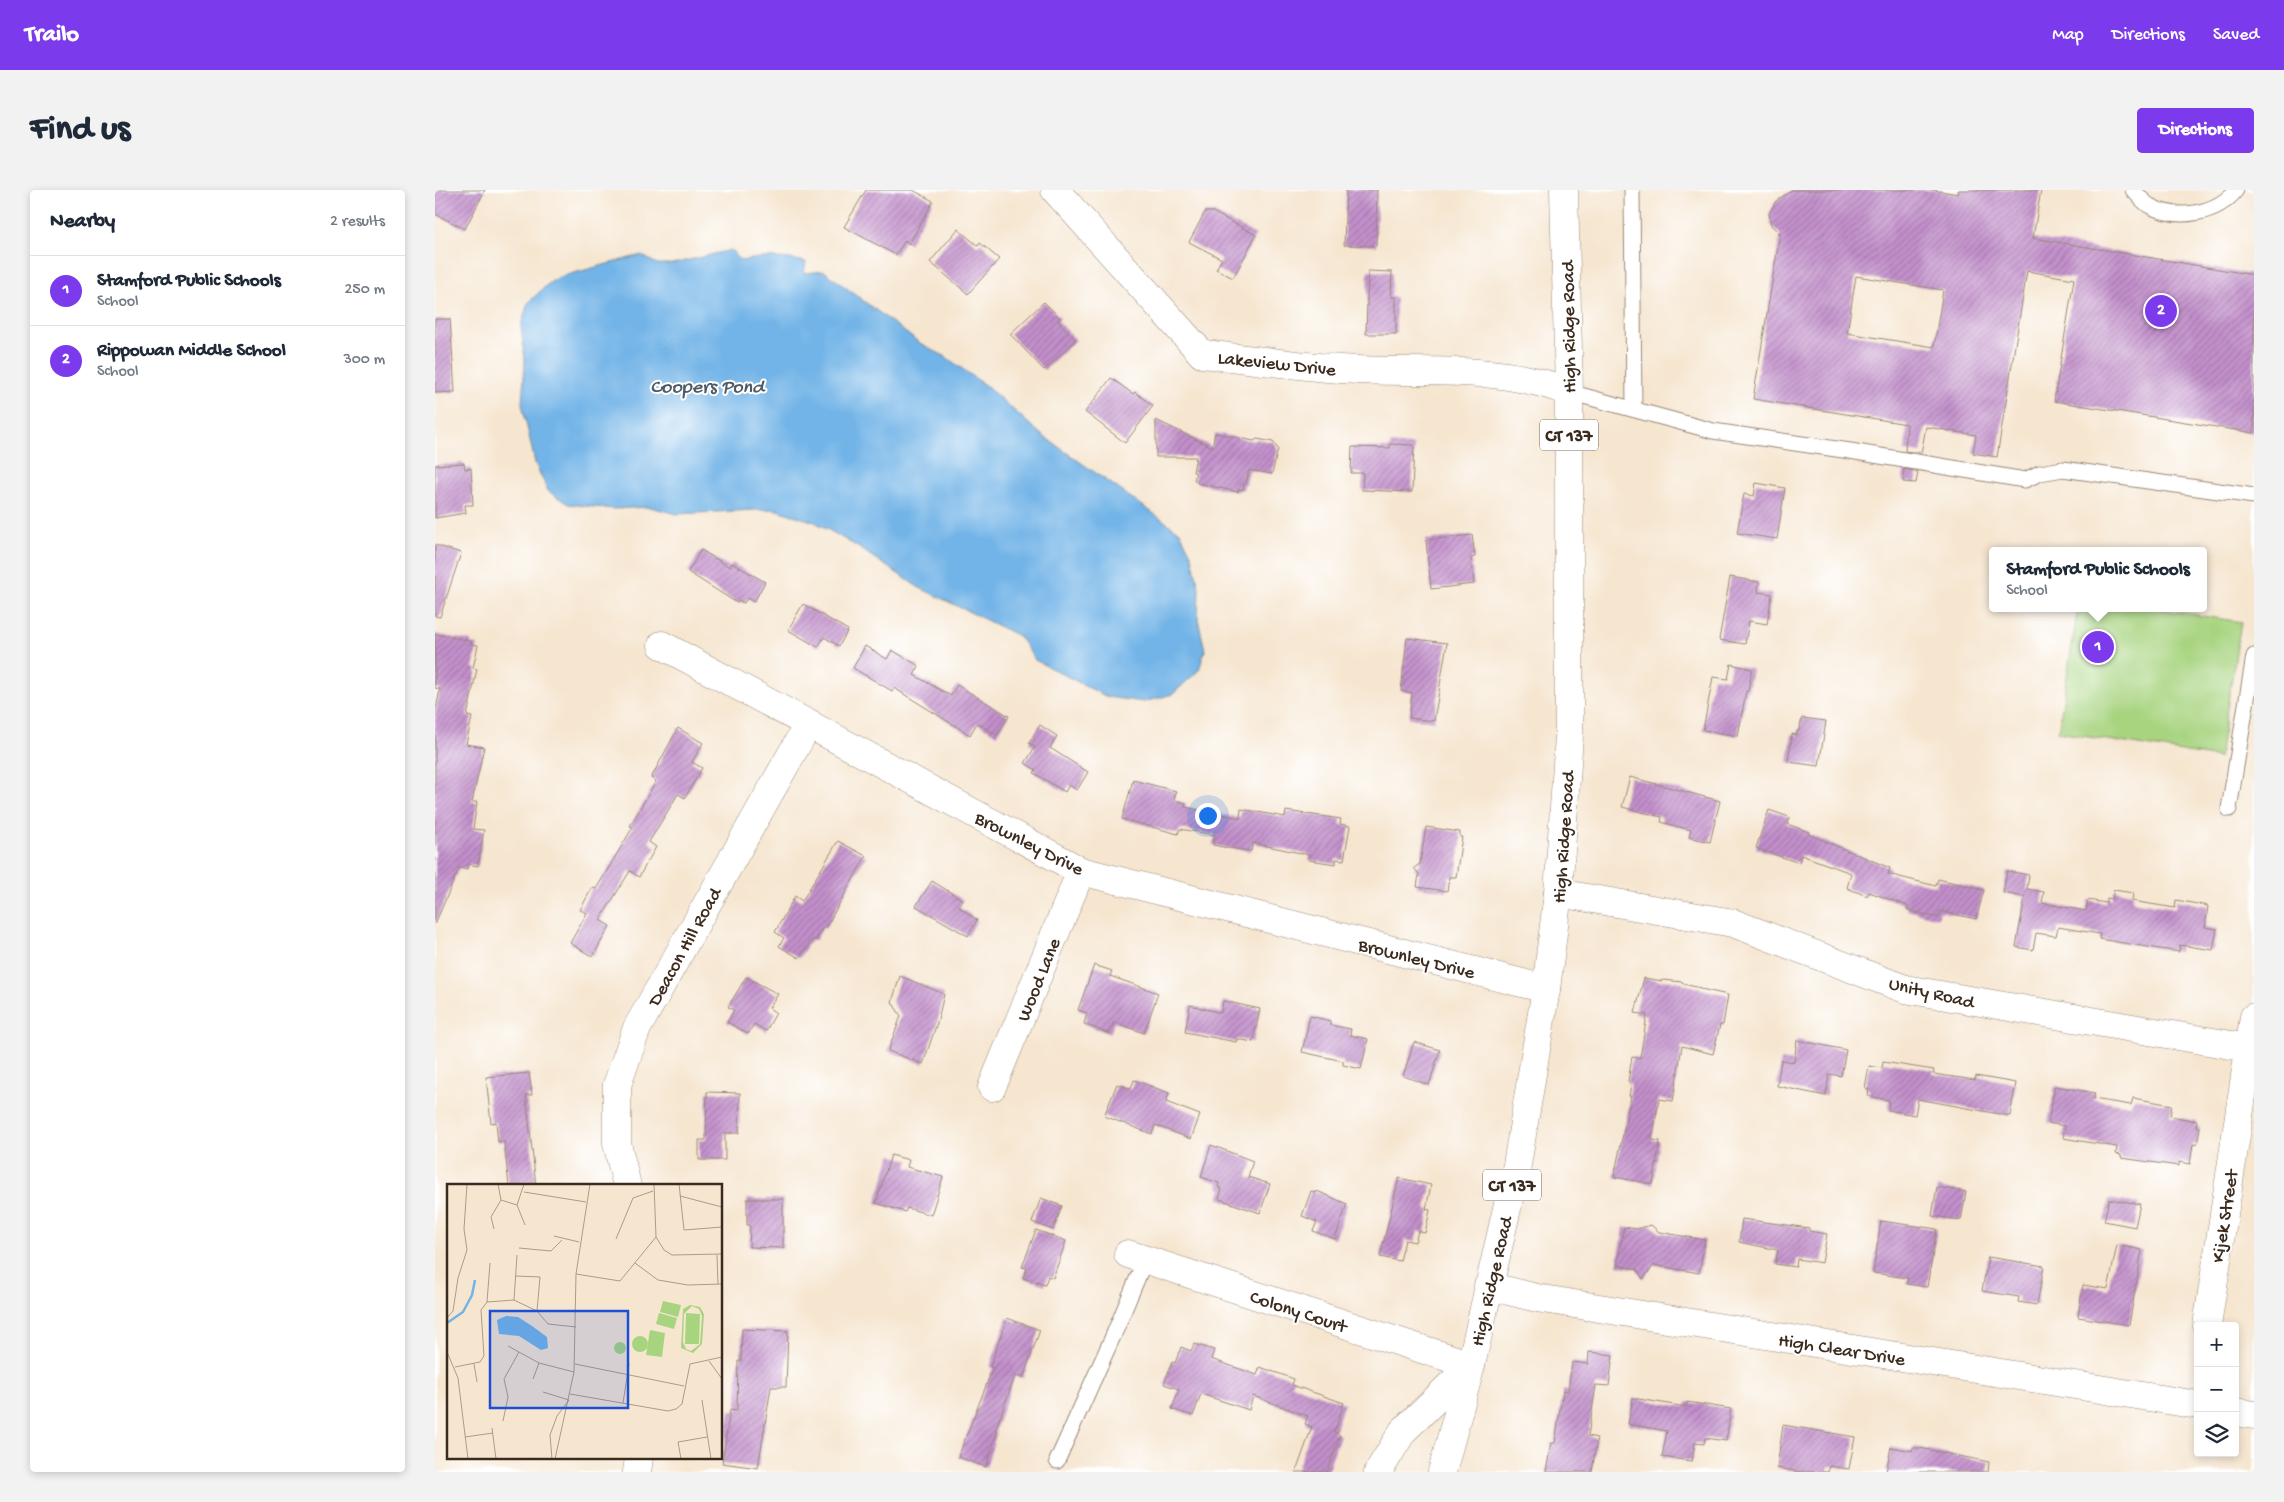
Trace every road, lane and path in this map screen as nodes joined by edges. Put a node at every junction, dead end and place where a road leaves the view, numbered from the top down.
1 (1055, 190) edge
2 (1564, 190) edge
3 (1632, 190) edge
4 (2133, 190) edge
5 (2236, 190) edge
6 (1569, 392) junction
7 (1634, 409) junction
8 (2254, 496) edge
9 (661, 645) dead end
10 (2254, 656) edge
11 (809, 723) junction
12 (2229, 808) dead end
13 (1081, 871) junction
14 (1559, 893) junction
15 (1546, 989) junction
16 (2254, 1018) edge
17 (2251, 1049) edge
18 (992, 1087) dead end
19 (627, 1184) edge
20 (1136, 1257) joint
21 (1488, 1286) junction
22 (2208, 1322) edge
23 (1471, 1365) junction
24 (2194, 1398) edge
25 (2239, 1413) edge
26 (2254, 1415) edge
27 (1057, 1461) dead end
28 (1378, 1472) edge
29 (1442, 1472) edge

1 - 6 street, Lakeview Drive
2 - 6 street, High Ridge Road / CT 137
3 - 7 lane
4 - 5 lane
6 - 7 lane
6 - 14 street, High Ridge Road / CT 137
7 - 8 lane
9 - 11 street, Brownley Drive
10 - 12 lane
11 - 13 street, Brownley Drive
11 - 19 street, Deacon Hill Road
13 - 15 street, Brownley Drive
13 - 18 street, Wood Lane
14 - 15 street, High Ridge Road / CT 137
14 - 17 street, Unity Road
15 - 21 street, High Ridge Road / CT 137
16 - 17 street, Kijek Street
17 - 22 street, Kijek Street
20 - 23 street, Colony Court
20 - 27 lane
21 - 23 street, High Ridge Road / CT 137
21 - 24 street, High Clear Drive
23 - 28 street
23 - 29 street, High Ridge Road / CT 137
25 - 26 street

